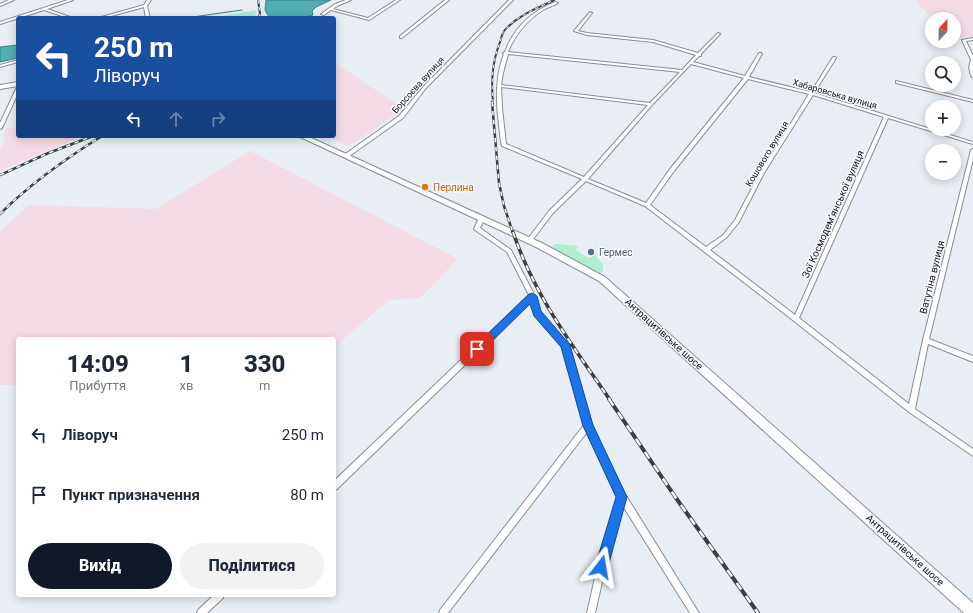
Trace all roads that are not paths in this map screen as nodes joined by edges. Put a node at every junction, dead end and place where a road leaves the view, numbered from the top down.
1 (12, 0) edge
2 (71, 0) edge
3 (149, 0) edge
4 (349, 0) edge
5 (398, 0) edge
6 (447, 0) edge
7 (511, 0) edge
8 (556, 3) dead end
9 (0, 5) edge
10 (145, 6) junction
11 (44, 9) junction
12 (330, 10) junction
13 (590, 12) dead end
14 (323, 14) dead end
15 (22, 16) edge
16 (65, 16) edge
17 (108, 16) edge
18 (148, 16) edge
19 (16, 18) edge
20 (0, 23) edge
21 (718, 34) dead end
22 (400, 37) dead end
23 (973, 39) edge
24 (505, 53) junction
25 (760, 54) dead end
26 (700, 55) junction
27 (834, 58) dead end
28 (16, 62) edge
29 (691, 63) junction
30 (0, 66) edge
31 (683, 71) junction
32 (973, 76) edge
33 (746, 78) junction
34 (897, 82) dead end
35 (16, 84) edge
36 (499, 86) junction
37 (0, 87) edge
38 (16, 92) edge
39 (813, 94) junction
40 (973, 101) edge
41 (651, 104) junction
42 (886, 117) junction
43 (0, 128) edge
44 (306, 138) edge
45 (973, 143) edge
46 (973, 150) edge
47 (346, 156) junction
48 (586, 178) junction
49 (647, 205) junction
50 (481, 220) junction
51 (529, 241) junction
52 (706, 250) junction
53 (532, 296) junction
54 (796, 319) junction
55 (926, 340) junction
56 (973, 359) edge
57 (912, 410) junction
58 (588, 426) junction
59 (973, 453) edge
60 (336, 484) edge
61 (622, 497) junction
62 (218, 597) edge
63 (973, 612) edge
64 (201, 613) edge
65 (443, 613) edge
66 (591, 613) edge
67 (695, 613) edge

1 - 9 street
2 - 11 street
3 - 10 street
4 - 12 street
5 - 12 street
6 - 22 street
7 - 47 street, Борсоєва вулиця
8 - 24 street
10 - 17 street
10 - 18 street
11 - 15 street
11 - 16 street
12 - 14 street
13 - 26 street
19 - 20 street
21 - 26 street
23 - 32 street
24 - 31 street
24 - 36 street
25 - 33 street
26 - 29 street
27 - 39 street, Кошового вулиця
28 - 30 street
29 - 31 street
29 - 33 street, Хабаровська вулиця
31 - 41 street
33 - 39 street, Хабаровська вулиця
33 - 49 street
34 - 40 street
35 - 37 main road
36 - 41 street
36 - 48 street
38 - 43 street
39 - 42 street, Хабаровська вулиця
39 - 52 street, Кошового вулиця
41 - 48 street
42 - 45 street, Хабаровська вулиця
42 - 54 street, Зої Космодем’янської вулиця
44 - 47 main road, Антрацитівське шосе
46 - 55 street, Ватутіна вулиця
47 - 50 main road, Антрацитівське шосе
48 - 49 street
48 - 51 street
49 - 52 street
50 - 51 main road, Антрацитівське шосе
50 - 53 street
51 - 63 main road, Антрацитівське шосе
52 - 54 street
53 - 58 street
53 - 60 street
54 - 57 street
55 - 56 street
55 - 57 street, Ватутіна вулиця
57 - 59 street
58 - 61 street
58 - 65 street
61 - 66 street
61 - 67 street
62 - 64 street

